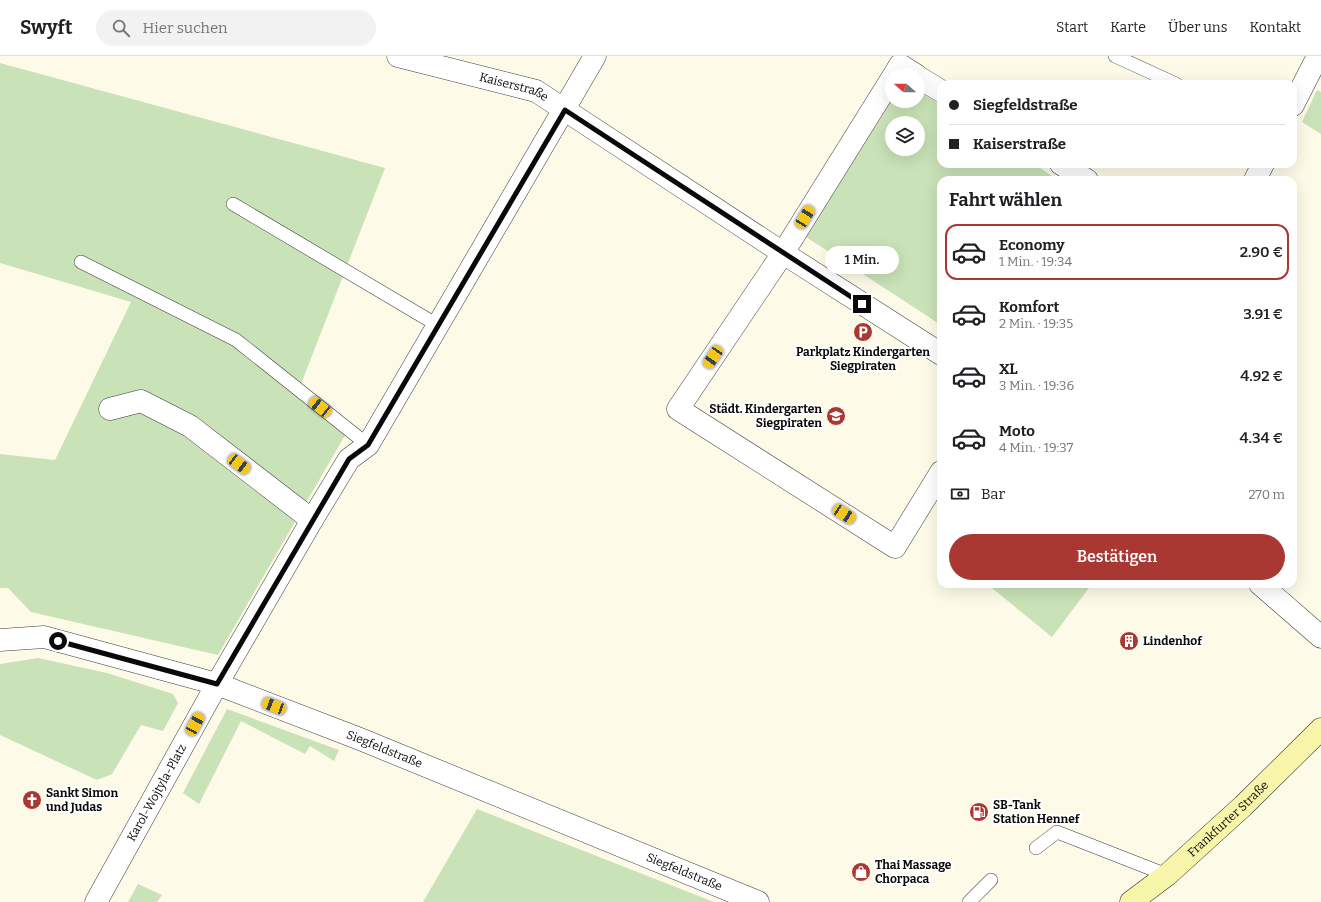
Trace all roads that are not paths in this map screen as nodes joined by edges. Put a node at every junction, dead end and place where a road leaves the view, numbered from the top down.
1 (398, 56) edge
2 (595, 56) edge
3 (1115, 56) edge
4 (1318, 56) edge
5 (1167, 80) edge
6 (925, 81) edge
7 (937, 88) edge
8 (885, 89) edge
9 (1297, 97) edge
10 (565, 110) junction
11 (1068, 168) edge
12 (1080, 176) edge
13 (233, 204) dead end
14 (783, 254) junction
15 (82, 262) dead end
16 (439, 326) junction
17 (937, 351) edge
18 (110, 409) dead end
19 (368, 445) junction
20 (937, 479) edge
21 (312, 520) junction
22 (1265, 588) edge
23 (1321, 638) edge
24 (0, 640) edge
25 (217, 684) junction
26 (1321, 730) edge
27 (1036, 848) dead end
28 (1167, 875) junction
29 (992, 880) dead end
30 (96, 902) edge
31 (758, 902) edge
32 (969, 902) edge
33 (1131, 902) edge

1 - 10 street, Kaiserstraße
2 - 10 street
3 - 5 lane
4 - 9 street
6 - 7 street
8 - 14 street
10 - 14 street, Kaiserstraße
10 - 16 street
11 - 12 street
13 - 16 lane
14 - 17 street, Kaiserstraße
14 - 20 street
15 - 19 lane
16 - 19 street
18 - 21 street
19 - 21 street, Karol-Wojtyla-Platz
21 - 25 street, Karol-Wojtyla-Platz
22 - 23 street
24 - 25 street, Siegfeldstraße
25 - 30 street, Karol-Wojtyla-Platz
25 - 31 street, Siegfeldstraße
26 - 28 main road, Frankfurter Straße
27 - 28 lane
28 - 33 main road, Frankfurter Straße
29 - 32 lane

